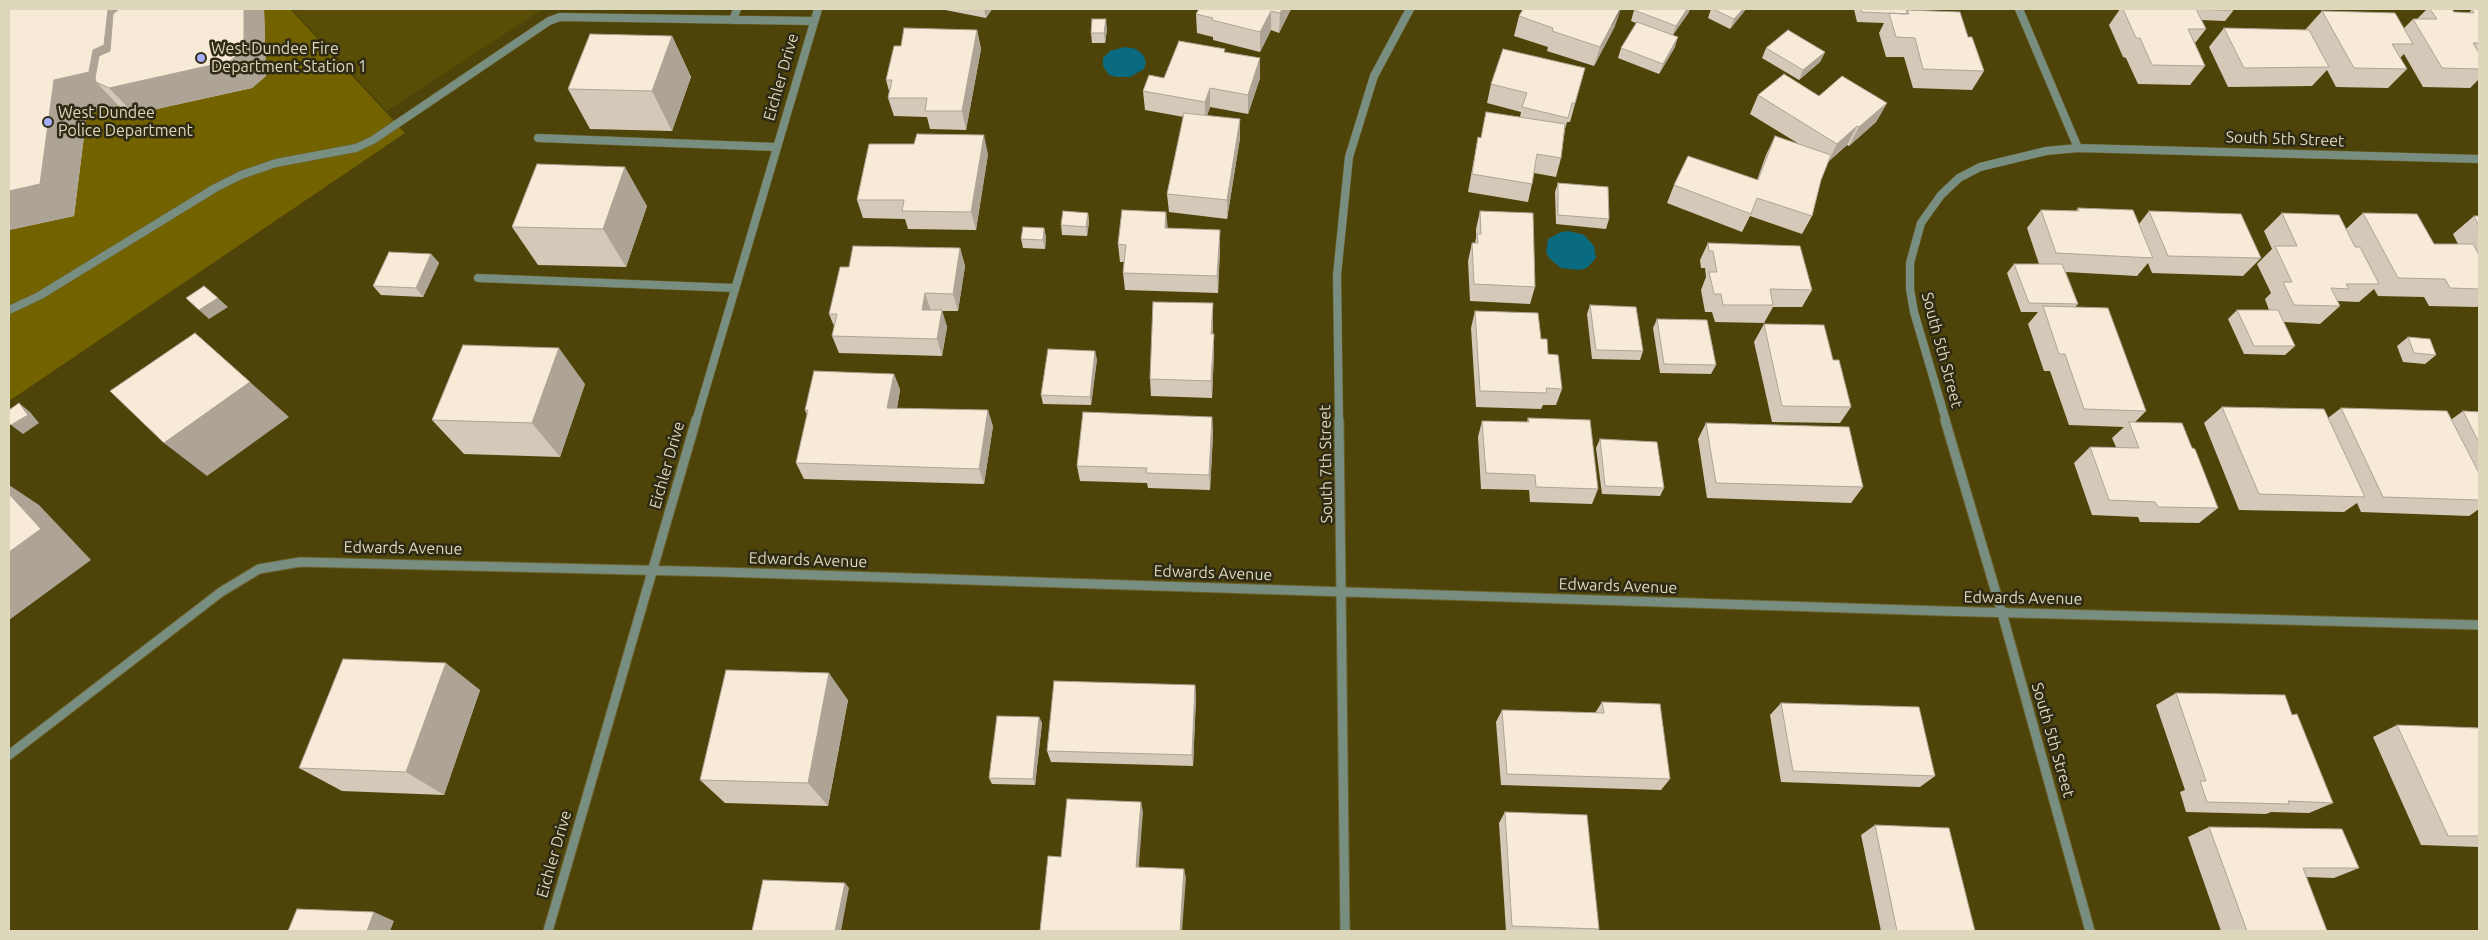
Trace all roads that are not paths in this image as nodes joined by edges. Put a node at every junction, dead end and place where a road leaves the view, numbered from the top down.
1 (737, 9) edge
2 (818, 9) edge
3 (1410, 9) edge
4 (2020, 9) edge
5 (733, 20) junction
6 (812, 21) junction
7 (538, 138) dead end
8 (776, 147) junction
9 (2078, 148) junction
10 (2479, 159) edge
11 (478, 278) dead end
12 (735, 288) junction
13 (9, 310) edge
14 (652, 570) junction
15 (1343, 593) junction
16 (2002, 613) junction
17 (2479, 625) edge
18 (9, 755) edge
19 (548, 931) edge
20 (1345, 931) edge
21 (2090, 931) edge

1 - 5 lane
2 - 6 street, Eichler Drive
3 - 15 street, South 7th Street
4 - 9 street
5 - 6 street
5 - 13 street
6 - 8 street, Eichler Drive
7 - 8 street
8 - 12 street, Eichler Drive
9 - 10 street, South 5th Street
9 - 16 street, South 5th Street
11 - 12 street
12 - 14 street, Eichler Drive
14 - 15 street, Edwards Avenue
14 - 18 street, Edwards Avenue
14 - 19 street, Eichler Drive
15 - 16 street, Edwards Avenue
15 - 20 street, South 7th Street
16 - 17 street, Edwards Avenue
16 - 21 street, South 5th Street

